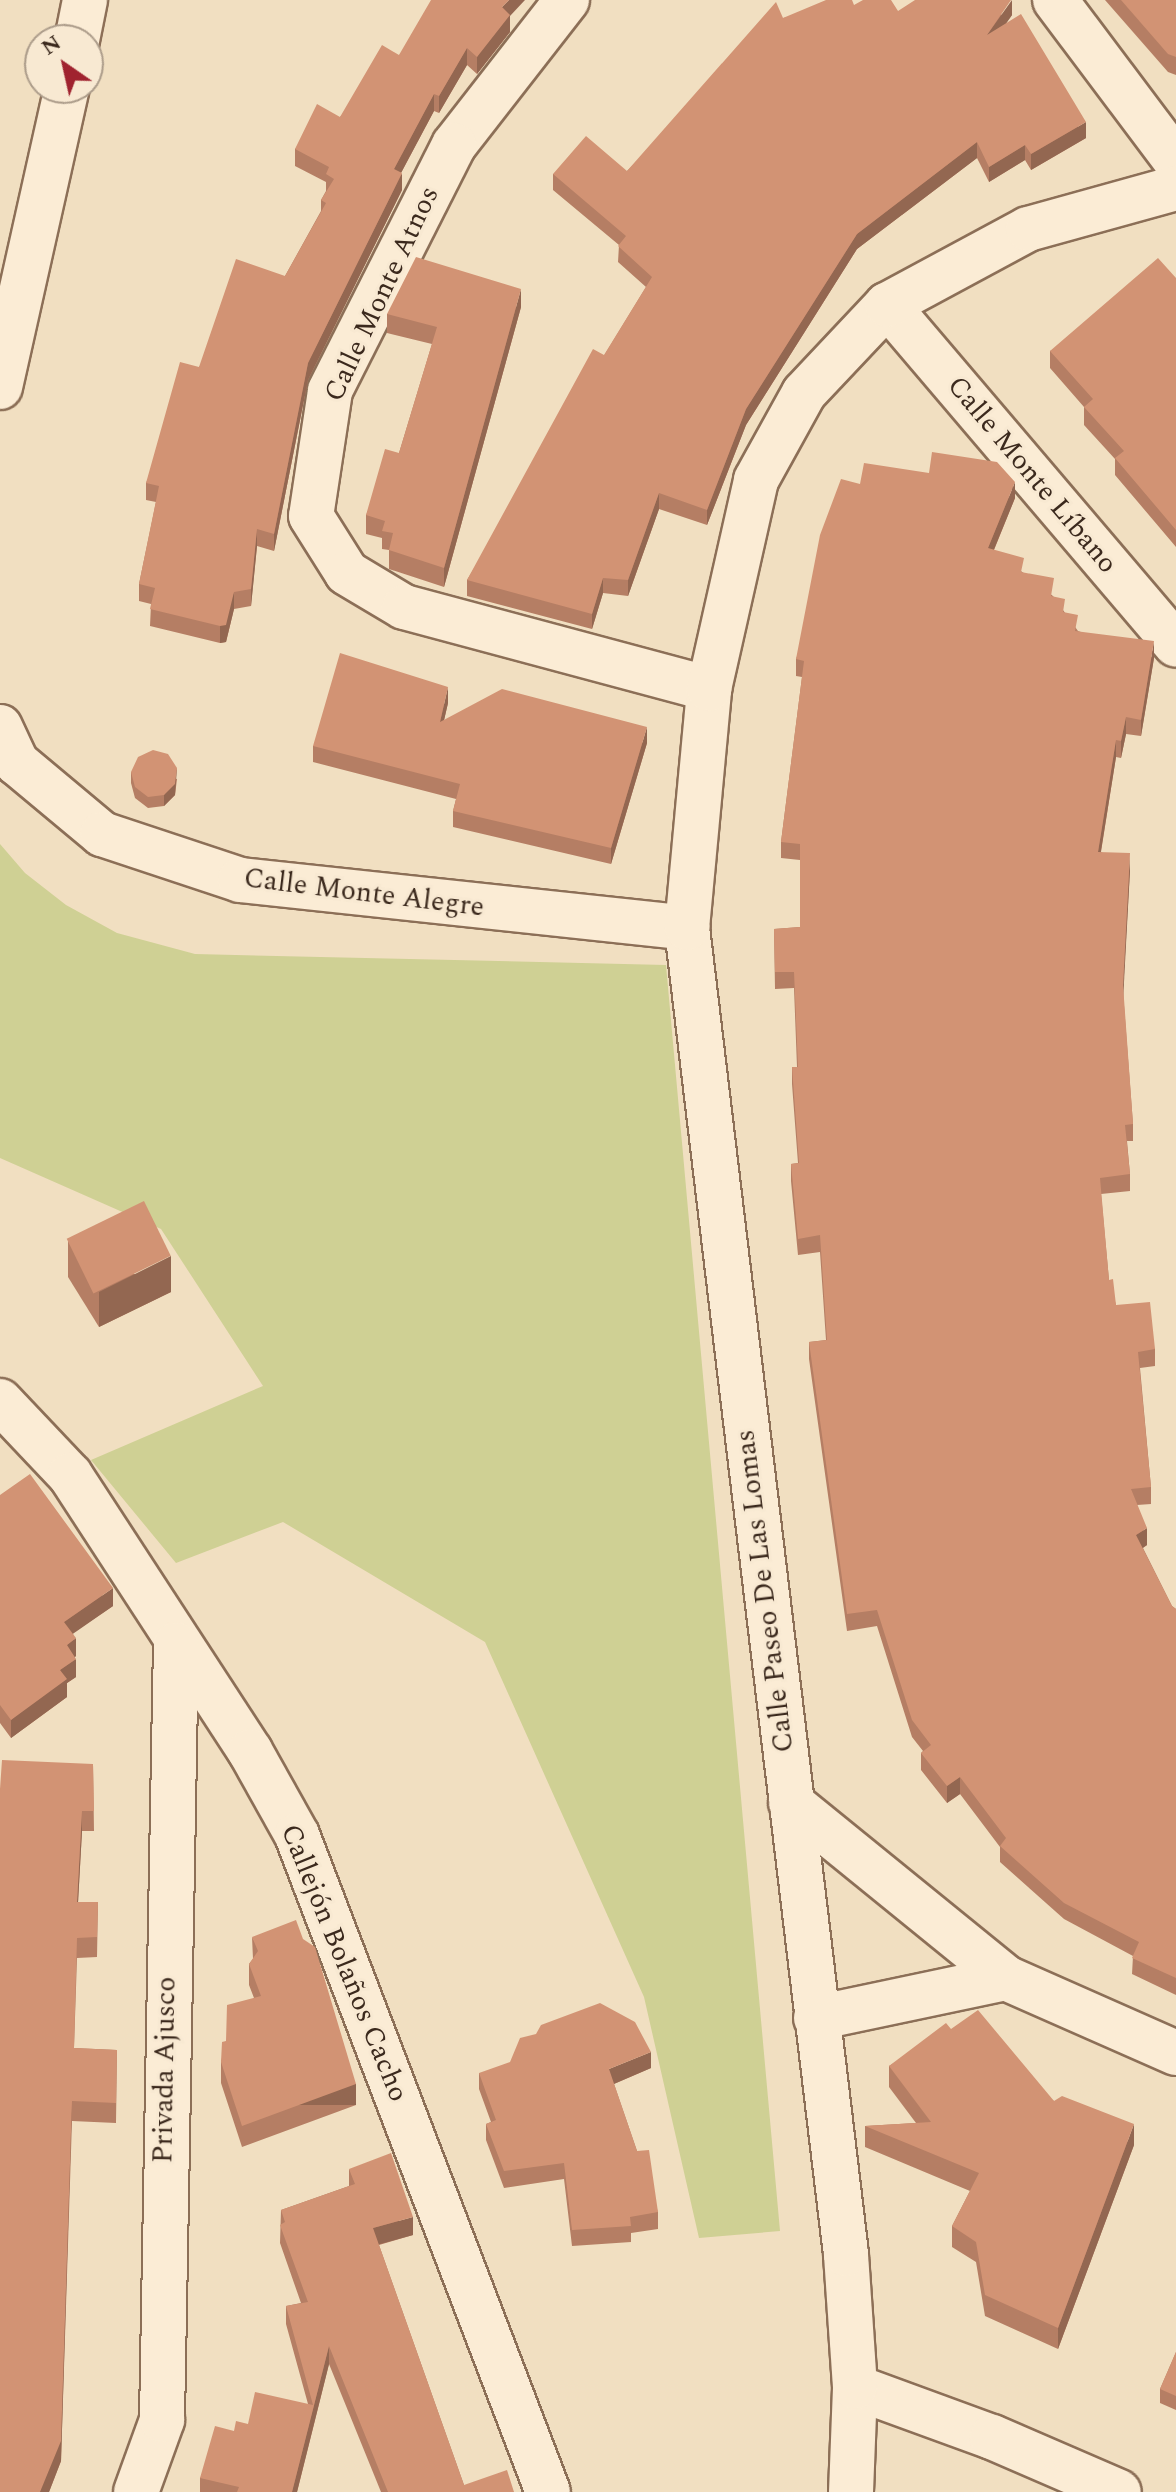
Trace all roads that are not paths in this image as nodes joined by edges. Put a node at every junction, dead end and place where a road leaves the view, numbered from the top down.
1 (85, 0) edge
2 (567, 0) edge
3 (1055, 0) edge
4 (80, 24) edge
5 (63, 104) edge
6 (1176, 161) edge
7 (1176, 188) edge
8 (887, 305) junction
9 (0, 387) edge
10 (1176, 645) edge
11 (709, 689) junction
12 (0, 727) edge
13 (687, 928) junction
14 (0, 1401) edge
15 (176, 1644) junction
16 (791, 1803) junction
17 (1006, 1978) junction
18 (816, 2018) junction
19 (1176, 2053) edge
20 (855, 2387) junction
21 (136, 2492) edge
22 (548, 2492) edge
23 (851, 2492) edge
24 (1119, 2492) edge

1 - 4 street
2 - 11 street, Calle Monte Atnos
3 - 6 street
5 - 9 street
7 - 8 street, Calle Paseo De Las Lomas
8 - 10 street, Calle Monte Líbano
8 - 11 street, Calle Paseo De Las Lomas
11 - 13 street, Calle Paseo De Las Lomas
12 - 13 street, Calle Monte Alegre
13 - 16 street, Calle Paseo De Las Lomas
14 - 15 street, Callejón Bolaños Cacho
15 - 21 street, Privada Ajusco
15 - 22 street, Callejón Bolaños Cacho
16 - 17 street
16 - 18 street, Calle Paseo De Las Lomas
17 - 18 street
17 - 19 street
18 - 20 street, Calle Paseo De Las Lomas
20 - 23 street, Calle Paseo De Las Lomas
20 - 24 street

